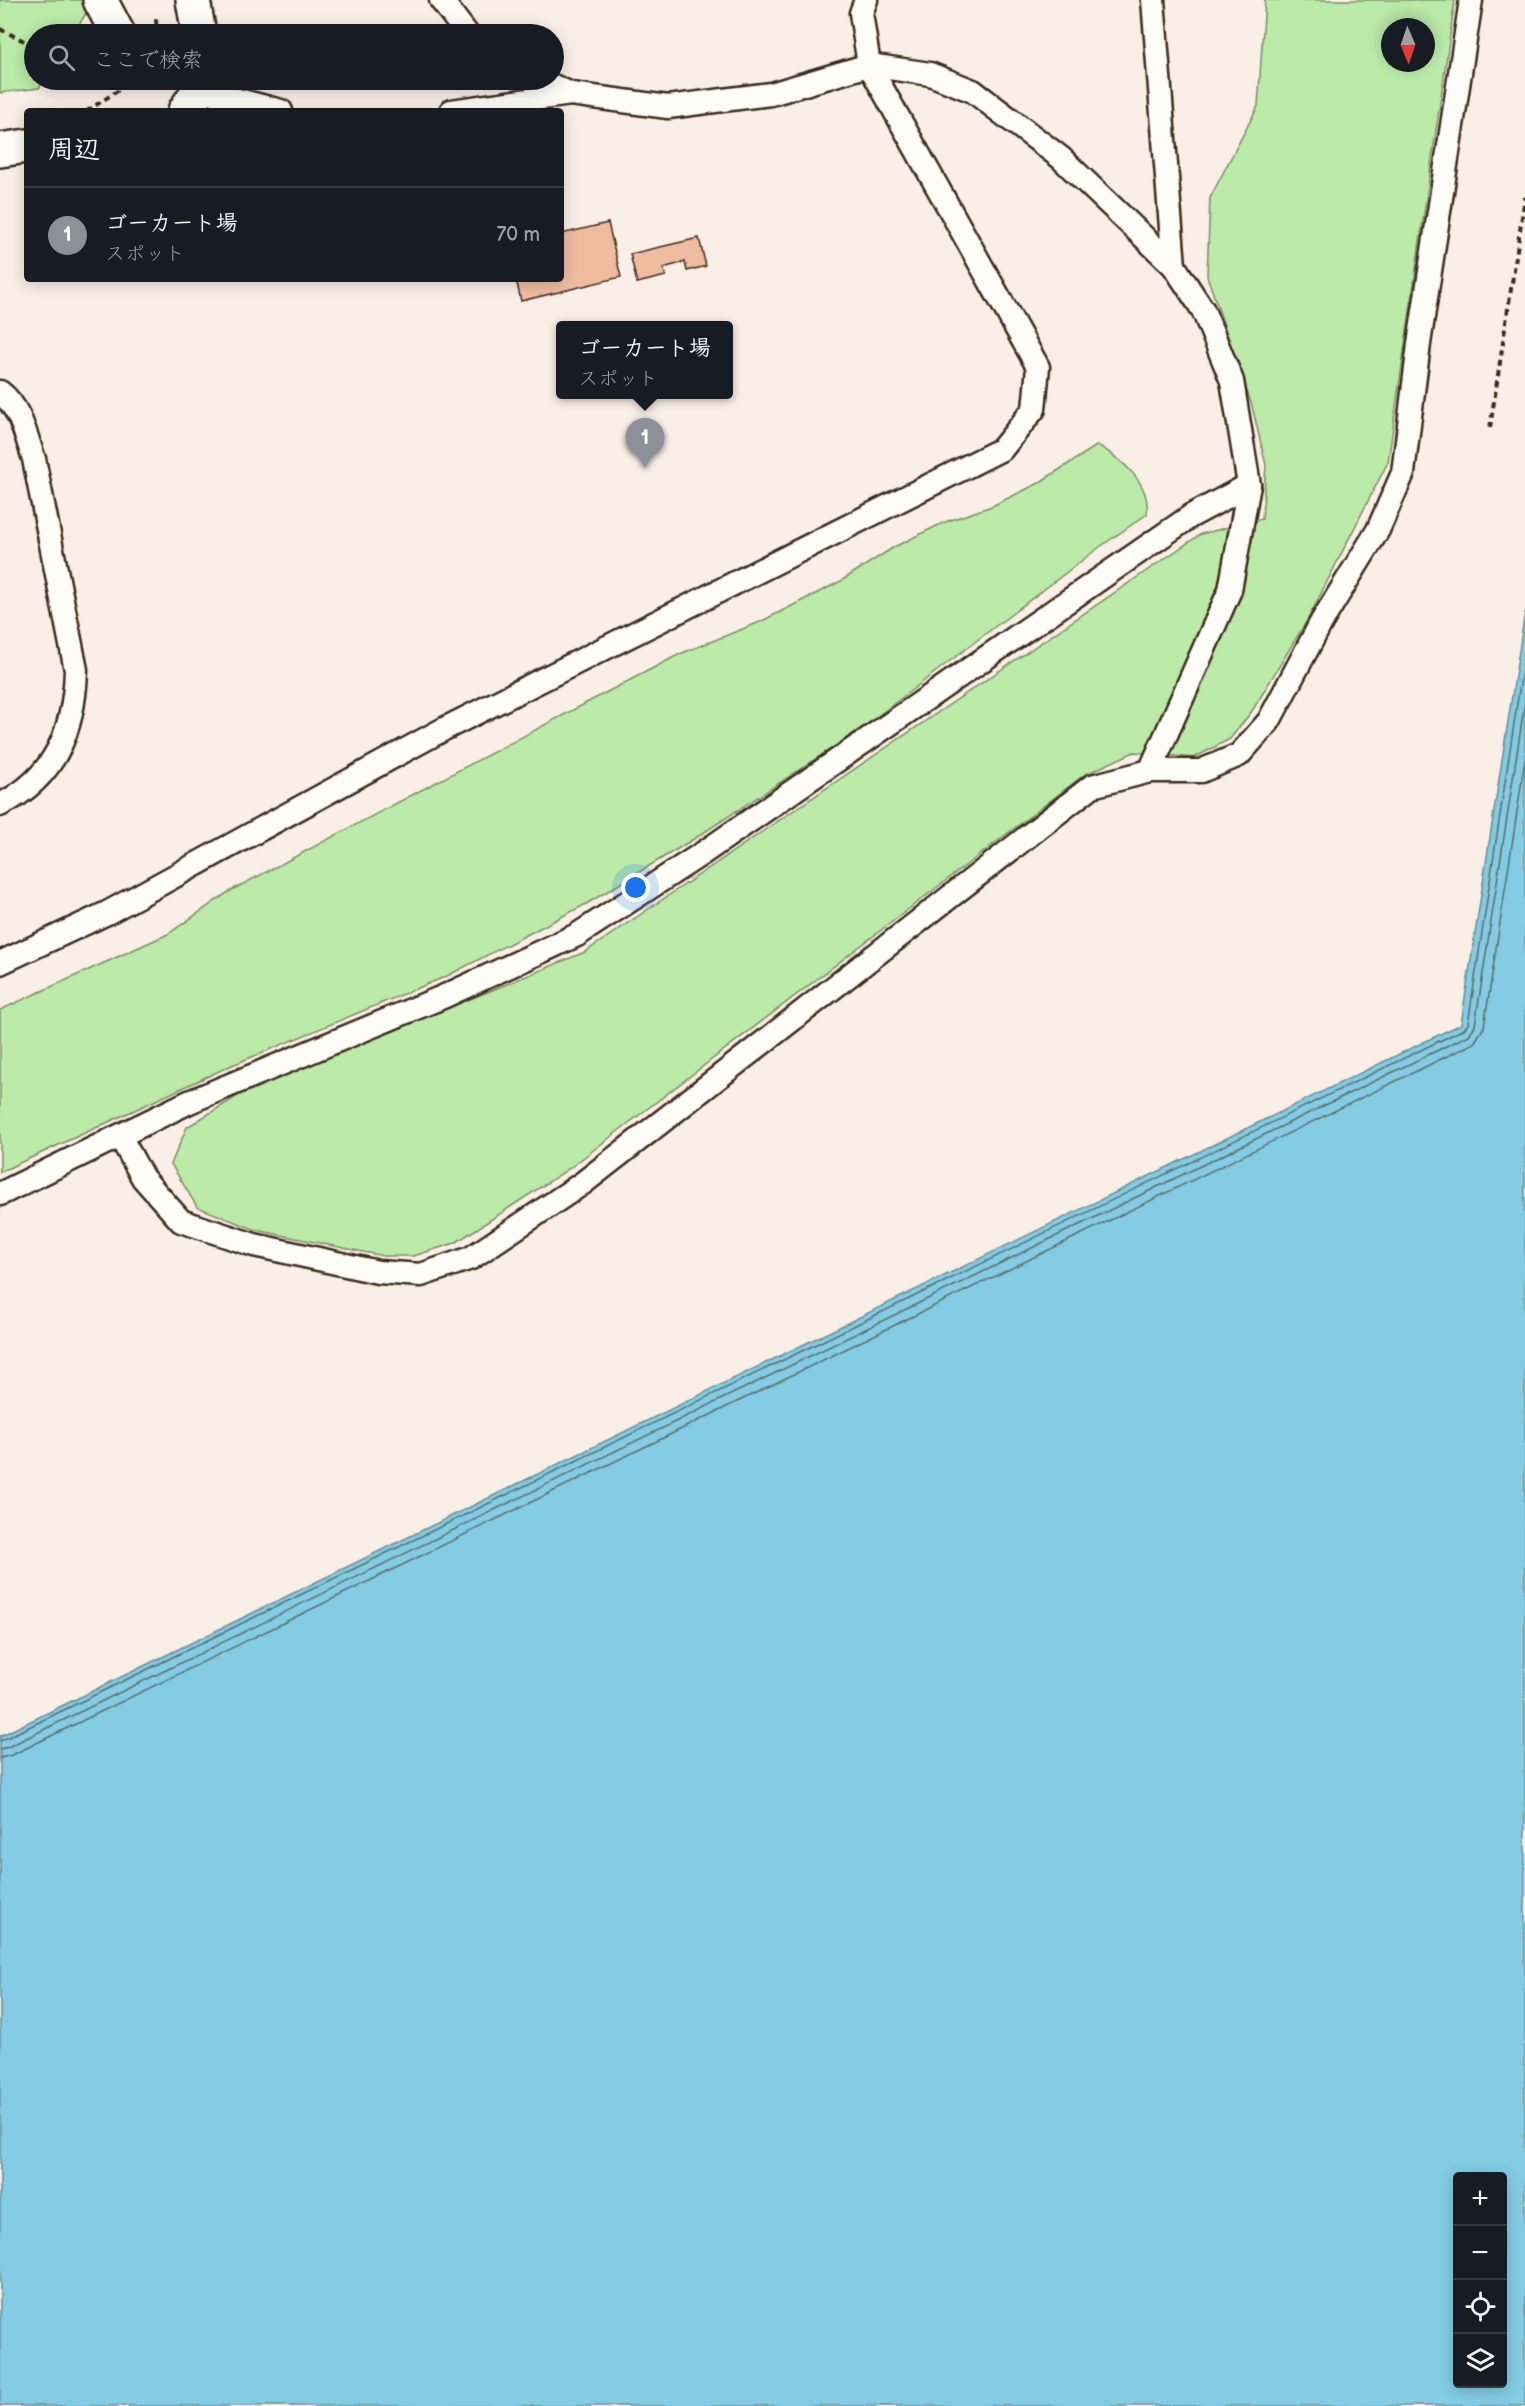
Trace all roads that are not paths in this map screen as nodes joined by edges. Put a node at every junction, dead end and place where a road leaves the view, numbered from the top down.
1 (100, 0) edge
2 (193, 0) edge
3 (441, 0) edge
4 (866, 0) edge
5 (1153, 0) edge
6 (1471, 0) edge
7 (113, 24) edge
8 (197, 24) edge
9 (459, 24) edge
10 (869, 65) junction
11 (562, 90) edge
12 (195, 93) edge
13 (571, 94) junction
14 (267, 108) edge
15 (472, 108) edge
16 (24, 146) edge
17 (0, 150) edge
18 (1174, 267) junction
19 (0, 392) edge
20 (1249, 485) junction
21 (1150, 771) junction
22 (0, 805) edge
23 (0, 963) edge
24 (121, 1138) junction
25 (0, 1194) edge

1 - 7 street
2 - 8 street
3 - 9 lane
4 - 10 lane
5 - 18 lane
6 - 21 lane
10 - 13 lane
10 - 18 lane
10 - 23 lane
11 - 13 lane
12 - 14 lane
13 - 15 lane
16 - 17 street
18 - 20 lane
19 - 22 lane
20 - 21 lane
20 - 24 lane
21 - 24 lane
24 - 25 lane

